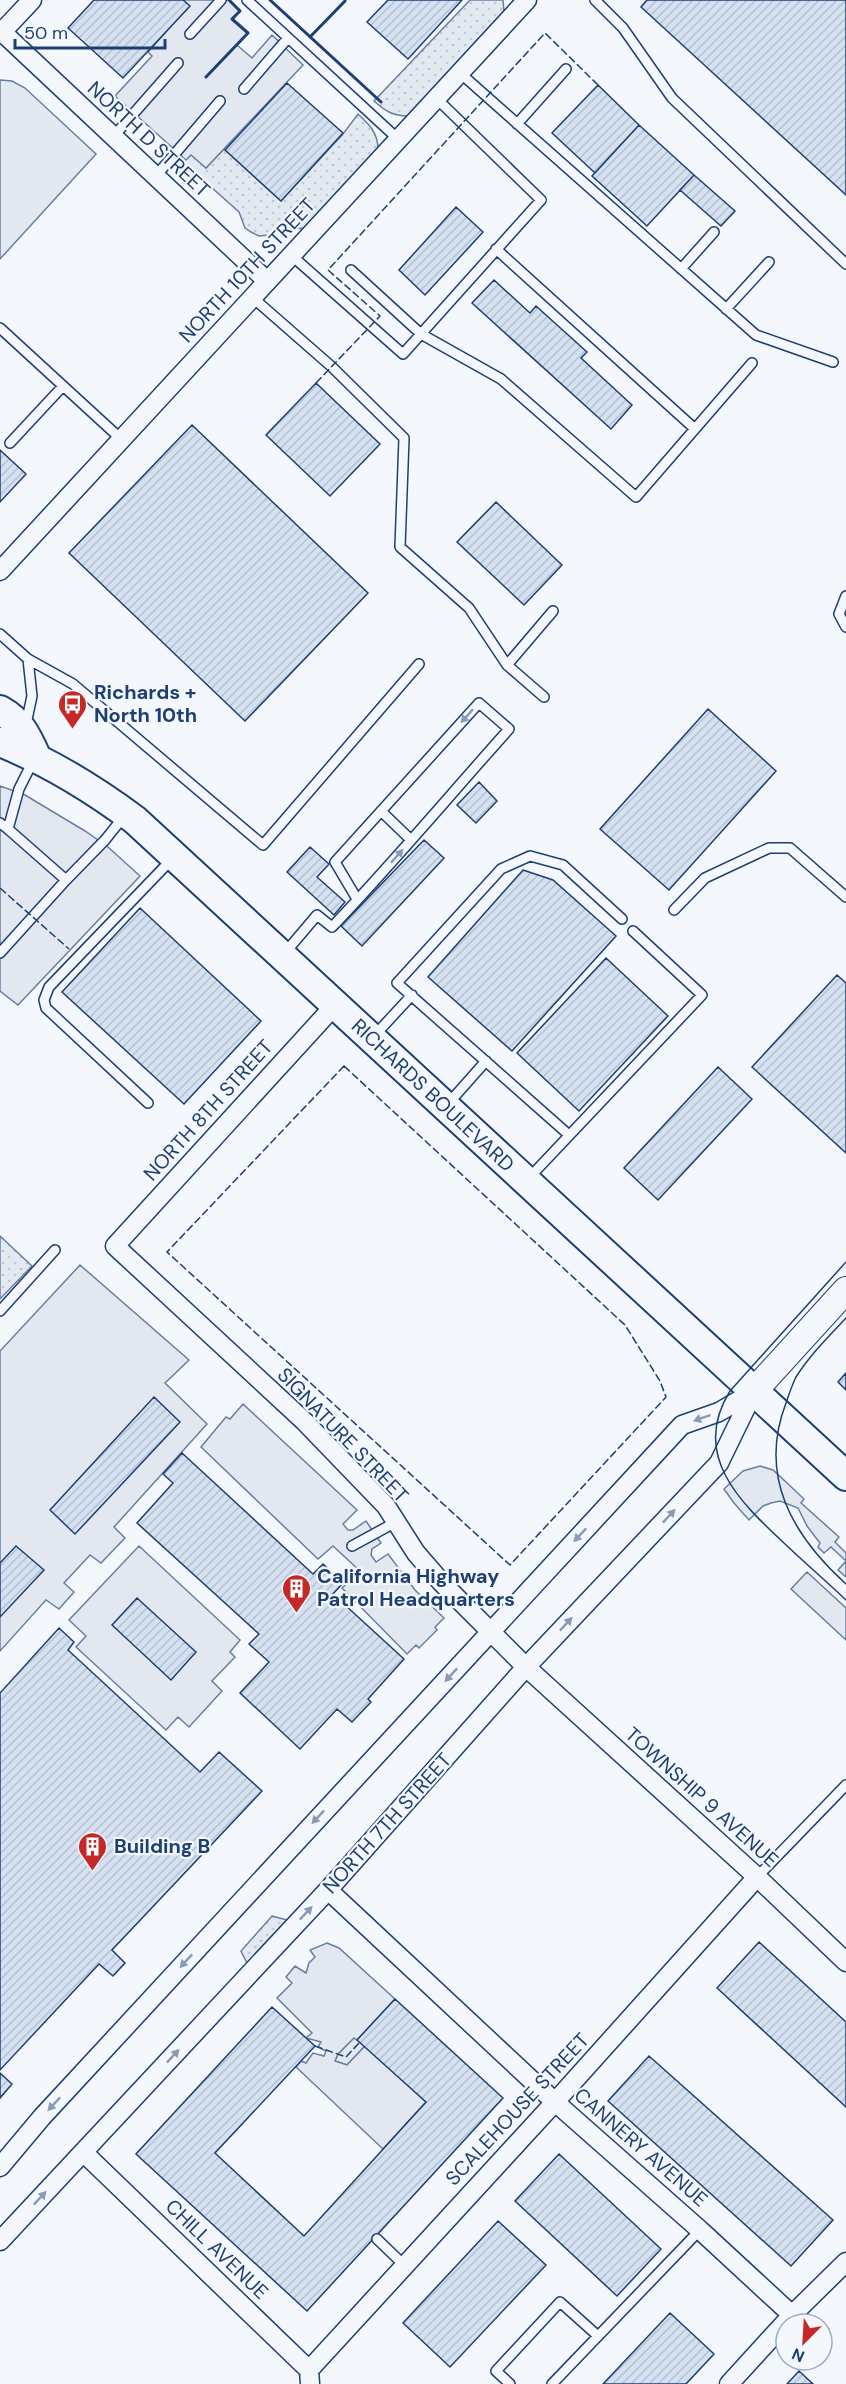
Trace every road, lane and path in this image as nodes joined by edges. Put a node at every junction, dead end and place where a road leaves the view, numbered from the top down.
1 (32, 0) edge
2 (221, 0) edge
3 (247, 0) edge
4 (526, 0) edge
5 (601, 2) edge
6 (1, 32) edge
7 (190, 34) dead end
8 (288, 38) junction
9 (178, 63) dead end
10 (566, 69) dead end
11 (459, 72) junction
12 (244, 89) dead end
13 (436, 98) junction
14 (220, 101) dead end
15 (517, 124) junction
16 (113, 137) junction
17 (398, 139) junction
18 (155, 177) junction
19 (714, 232) dead end
20 (496, 249) junction
21 (291, 255) junction
22 (769, 262) dead end
23 (846, 264) edge
24 (681, 269) junction
25 (351, 270) dead end
26 (267, 281) junction
27 (252, 297) junction
28 (726, 309) junction
29 (1, 331) edge
30 (422, 334) junction
31 (833, 362) dead end
32 (752, 363) dead end
33 (63, 386) junction
34 (695, 429) junction
35 (121, 439) junction
36 (10, 444) dead end
37 (0, 571) edge
38 (846, 596) edge
39 (553, 611) dead end
40 (846, 627) edge
41 (0, 634) edge
42 (28, 658) junction
43 (419, 663) dead end
44 (507, 665) junction
45 (544, 697) dead end
46 (0, 710) edge
47 (12, 736) edge
48 (36, 756) junction
49 (381, 811) junction
50 (126, 814) junction
51 (4, 826) edge
52 (411, 840) junction
53 (174, 857) junction
54 (66, 880) junction
55 (846, 897) edge
56 (357, 899) junction
57 (674, 910) dead end
58 (622, 919) dead end
59 (633, 931) dead end
60 (0, 953) edge
61 (282, 956) junction
62 (412, 995) junction
63 (335, 1005) junction
64 (372, 1038) junction
65 (486, 1061) junction
66 (148, 1103) dead end
67 (446, 1107) junction
68 (569, 1135) junction
69 (526, 1181) junction
70 (115, 1246) joint
71 (56, 1250) dead end
72 (846, 1290) edge
73 (0, 1311) edge
74 (754, 1391) junction
75 (846, 1476) edge
76 (396, 1522) junction
77 (352, 1546) dead end
78 (491, 1632) junction
79 (526, 1667) junction
80 (846, 1785) edge
81 (757, 1877) junction
82 (328, 1890) junction
83 (846, 1962) edge
84 (555, 2102) junction
85 (84, 2151) junction
86 (0, 2167) edge
87 (700, 2230) junction
88 (377, 2239) dead end
89 (0, 2241) edge
90 (846, 2262) edge
91 (405, 2266) junction
92 (789, 2312) edge
93 (795, 2312) edge
94 (774, 2335) edge
95 (598, 2336) junction
96 (310, 2377) edge
97 (510, 2384) edge
98 (552, 2384) edge
99 (729, 2384) edge

1 - 6 street
2 - 7 lane
3 - 8 lane
4 - 11 street, NORTH 10TH STREET
5 - 23 lane
6 - 16 street, NORTH D STREET
8 - 12 lane
8 - 17 lane
9 - 16 lane
10 - 15 lane
11 - 13 street, NORTH 10TH STREET
11 - 15 lane
13 - 17 street, NORTH 10TH STREET
13 - 20 lane
14 - 18 lane
15 - 24 lane
16 - 18 street, NORTH D STREET
17 - 21 street, NORTH 10TH STREET
18 - 26 street, NORTH D STREET
19 - 24 lane
20 - 30 lane
20 - 34 lane
21 - 26 street, NORTH 10TH STREET
21 - 30 lane
22 - 28 lane
24 - 28 lane
25 - 30 lane
26 - 27 street, NORTH 10TH STREET
27 - 35 street, NORTH 10TH STREET
27 - 44 lane
28 - 31 lane
29 - 33 lane
30 - 34 lane
32 - 34 lane
33 - 35 lane
33 - 36 lane
35 - 37 street, NORTH 10TH STREET
38 - 40 lane
39 - 44 lane
41 - 42 lane
42 - 43 lane
42 - 47 lane
44 - 45 lane
46 - 47 main road, RICHARDS BOULEVARD
47 - 48 main road, RICHARDS BOULEVARD
48 - 50 main road, RICHARDS BOULEVARD
48 - 51 lane
49 - 52 lane
52 -> 49 lane
49 - 56 lane
50 - 53 main road, RICHARDS BOULEVARD
50 - 54 lane
51 - 54 lane
56 -> 52 lane
53 - 61 main road, RICHARDS BOULEVARD
53 - 66 lane
54 - 60 lane
55 - 57 lane
56 - 61 lane
58 - 62 lane
59 - 68 lane
61 - 63 main road, RICHARDS BOULEVARD
62 - 64 lane
62 - 65 lane
63 - 64 main road, RICHARDS BOULEVARD
63 - 70 street, NORTH 8TH STREET
64 - 67 main road, RICHARDS BOULEVARD
65 - 67 lane
65 - 68 lane
67 - 69 main road, RICHARDS BOULEVARD
68 - 69 lane
69 - 74 main road, RICHARDS BOULEVARD
70 - 76 street, SIGNATURE STREET
71 - 73 lane
72 - 74 main road, NORTH 7TH STREET
74 - 75 main road, RICHARDS BOULEVARD
74 -> 78 street, NORTH 7TH STREET
79 -> 74 street, NORTH 7TH STREET
76 - 77 lane
76 - 78 street, SIGNATURE STREET
78 - 79 street, SIGNATURE STREET
78 -> 86 street, NORTH 7TH STREET
79 - 81 street, TOWNSHIP 9 AVENUE
79 - 82 street, NORTH 7TH STREET
80 - 81 lane
81 - 83 street, TOWNSHIP 9 AVENUE
81 - 84 street, SCALEHOUSE STREET
82 - 84 street, CANNERY AVENUE
85 -> 82 street, NORTH 7TH STREET
84 - 87 street, CANNERY AVENUE
84 - 91 street, SCALEHOUSE STREET
89 -> 85 street, NORTH 7TH STREET
85 - 96 street, CHILL AVENUE
87 - 92 street, CANNERY AVENUE
87 - 95 lane
88 - 91 lane
90 - 93 street
91 - 96 street, SCALEHOUSE STREET
94 - 99 street
95 - 97 lane
95 - 98 lane

